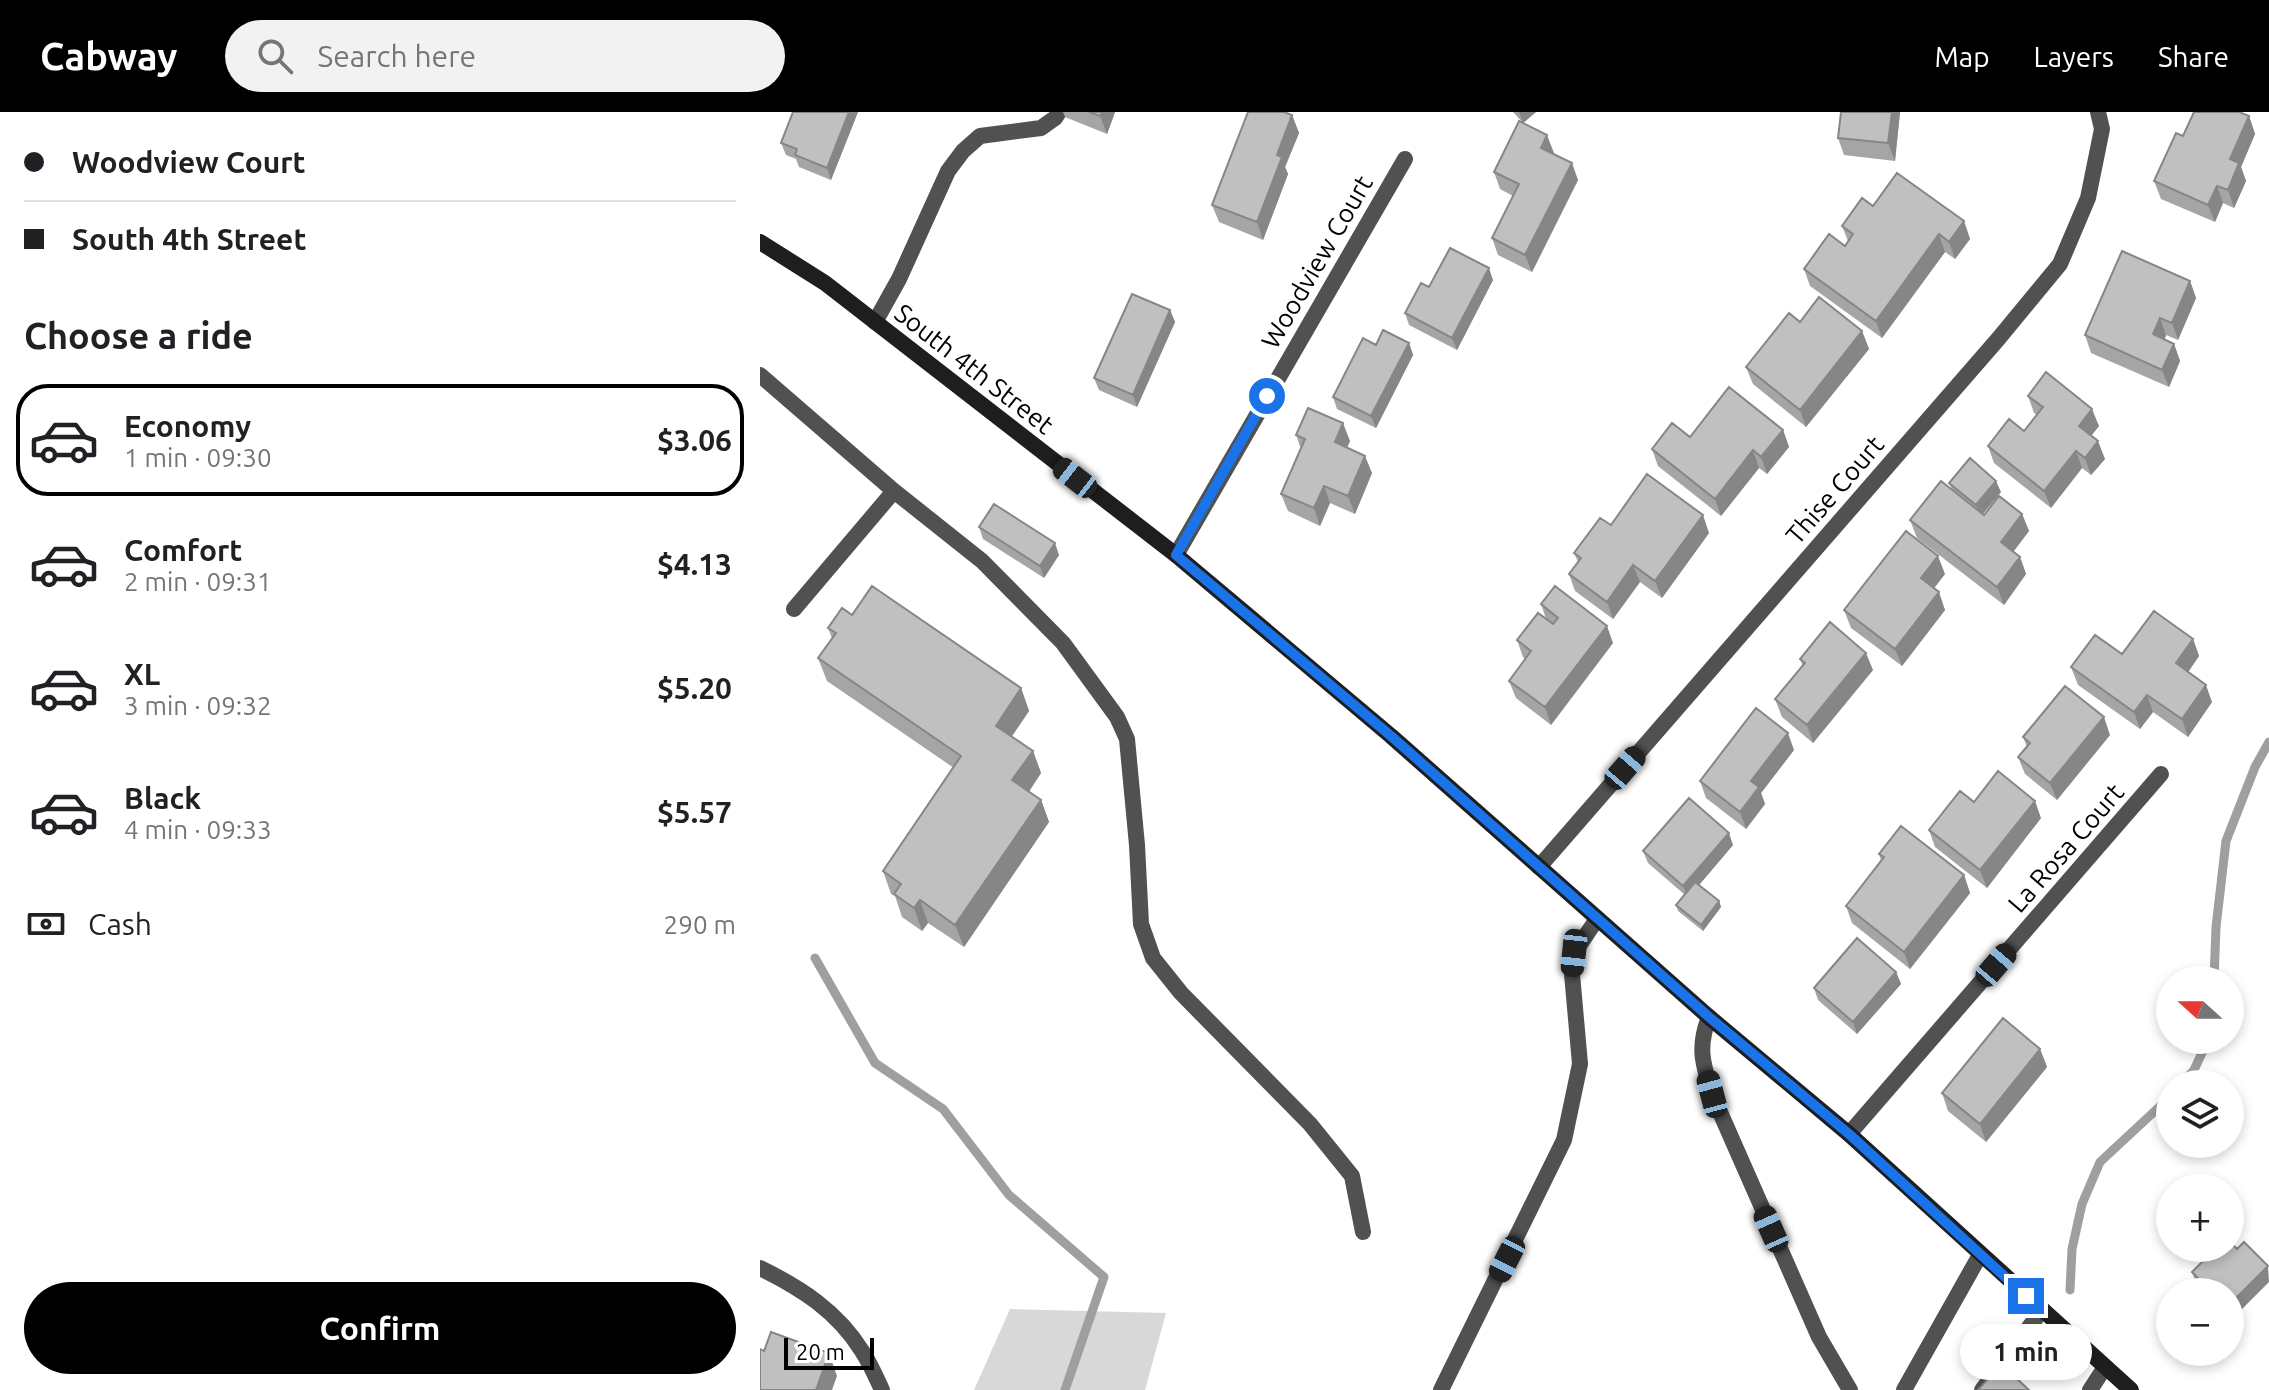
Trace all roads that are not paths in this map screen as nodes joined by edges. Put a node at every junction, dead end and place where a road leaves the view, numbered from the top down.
1 (1059, 112) edge
2 (2098, 112) edge
3 (1405, 159) dead end
4 (760, 242) edge
5 (875, 322) junction
6 (760, 375) edge
7 (894, 491) junction
8 (1176, 555) junction
9 (794, 609) dead end
10 (2161, 774) dead end
11 (1539, 867) junction
12 (1597, 919) junction
13 (1709, 1017) junction
14 (1849, 1134) junction
15 (1363, 1232) dead end
16 (1980, 1255) junction
17 (760, 1268) edge
18 (2042, 1310) junction
19 (2105, 1367) junction
20 (882, 1390) edge
21 (1441, 1390) edge
22 (1850, 1390) edge
23 (1904, 1390) edge
24 (1982, 1390) edge
25 (2090, 1390) edge
26 (2131, 1390) edge

1 - 5 street
2 - 11 street, Thise Court
3 - 8 street, Woodview Court
4 - 5 main road, South 4th Street
5 - 8 main road, South 4th Street
6 - 7 street
7 - 9 street
7 - 15 street
8 - 11 main road, South 4th Street
10 - 14 street, La Rosa Court
11 - 12 main road, South 4th Street
12 - 13 main road, South 4th Street
12 - 21 street
13 - 14 main road, South 4th Street
13 - 22 street
14 - 16 main road, South 4th Street
16 - 18 main road, South 4th Street
16 - 23 street
17 - 20 street
18 - 19 main road, South 4th Street
18 - 24 street
19 - 25 street
19 - 26 main road, South 4th Street

